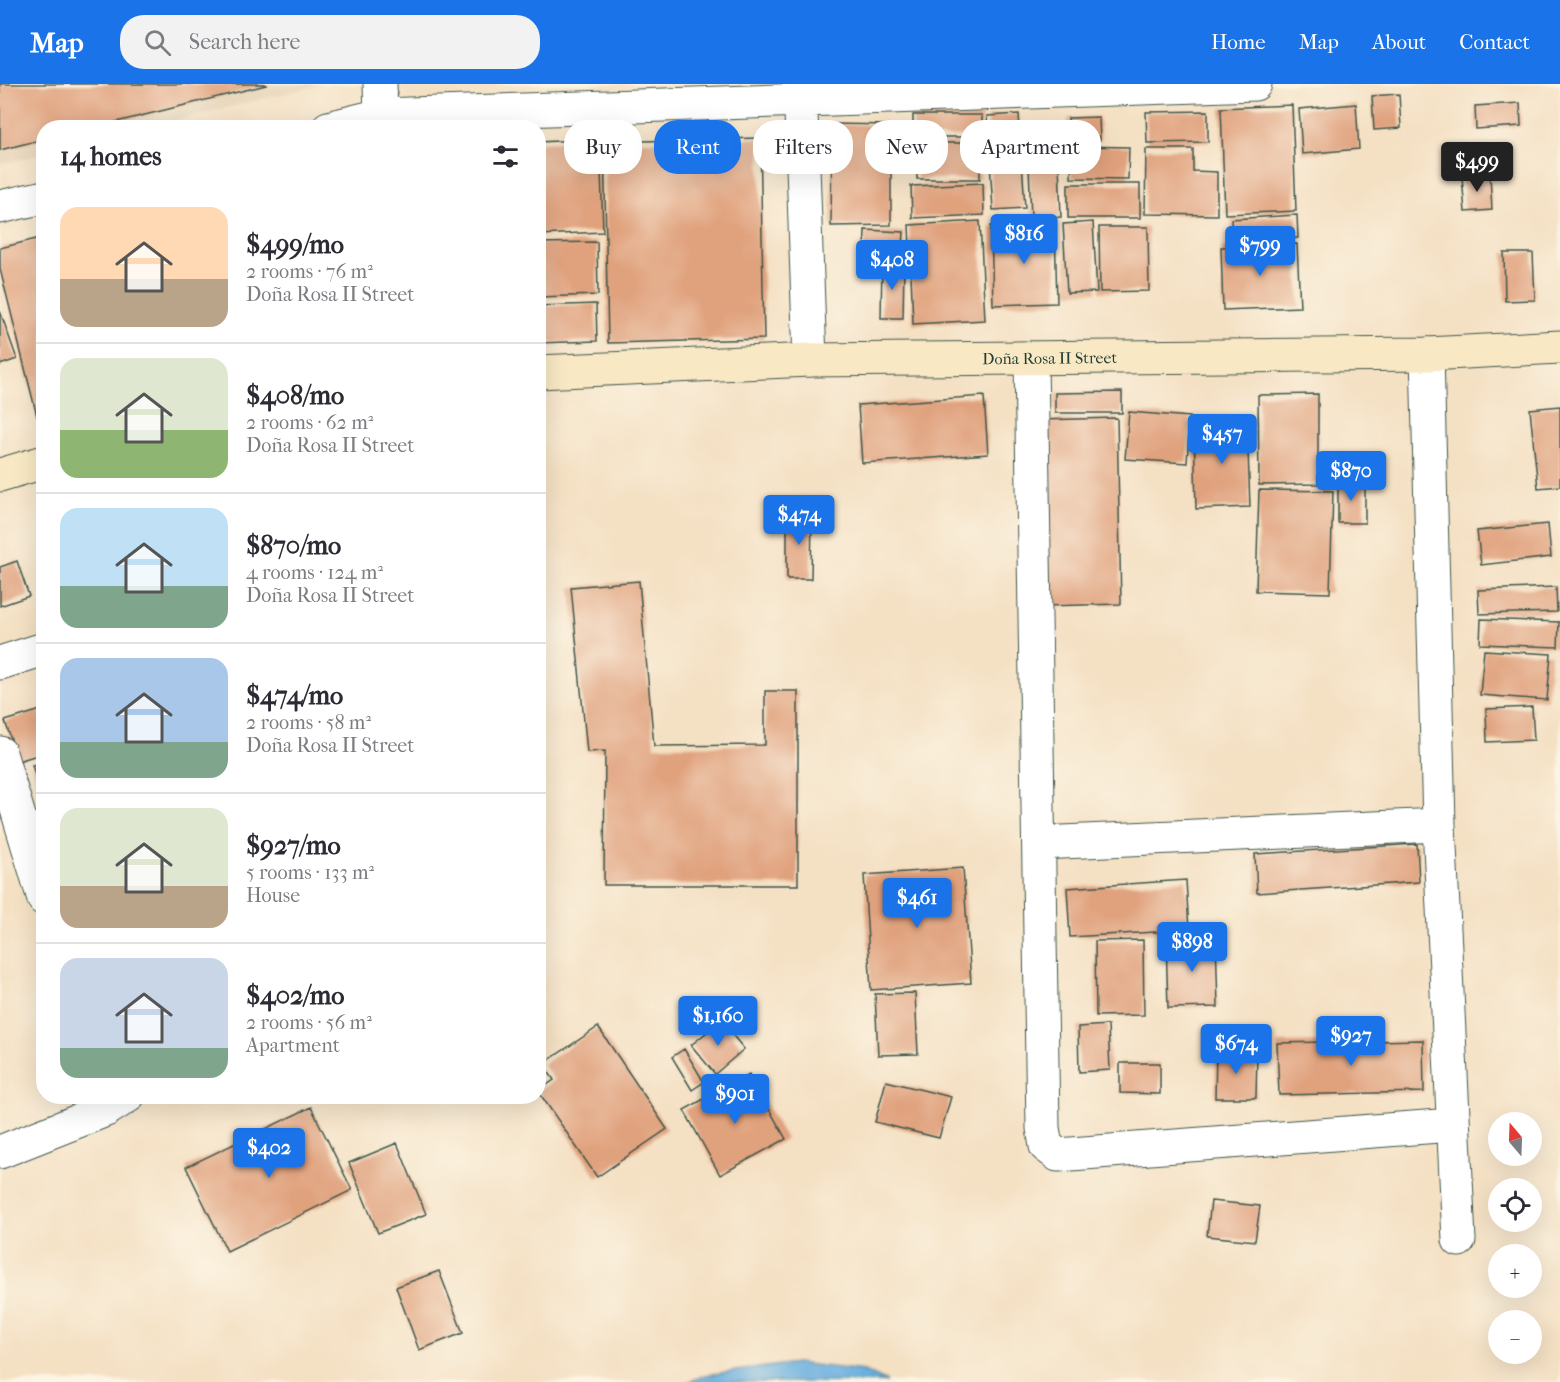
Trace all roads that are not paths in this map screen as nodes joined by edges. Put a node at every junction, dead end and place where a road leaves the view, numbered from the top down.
1 (1255, 84) edge
2 (986, 89) edge
3 (800, 92) edge
4 (606, 95) edge
5 (380, 99) edge
6 (342, 120) edge
7 (36, 199) edge
8 (0, 207) edge
9 (1560, 347) edge
10 (1427, 354) junction
11 (1031, 359) junction
12 (810, 360) junction
13 (546, 372) edge
14 (36, 464) edge
15 (0, 475) edge
16 (36, 652) edge
17 (0, 663) edge
18 (0, 753) edge
19 (1439, 825) junction
20 (1040, 843) junction
21 (36, 872) edge
22 (105, 1104) edge
23 (1452, 1125) junction
24 (0, 1152) edge
25 (1459, 1240) dead end

1 - 2 street
2 - 3 street
3 - 4 street
3 - 12 street
4 - 5 street
5 - 6 street
7 - 8 street
9 - 10 main road, Doña Rosa II Street
10 - 11 main road, Doña Rosa II Street
10 - 19 street
11 - 12 main road, Doña Rosa II Street
11 - 20 street
12 - 13 main road, Doña Rosa II Street
14 - 15 main road
16 - 17 street
18 - 21 street
19 - 20 street
19 - 23 street
20 - 23 street
22 - 24 street
23 - 25 street

